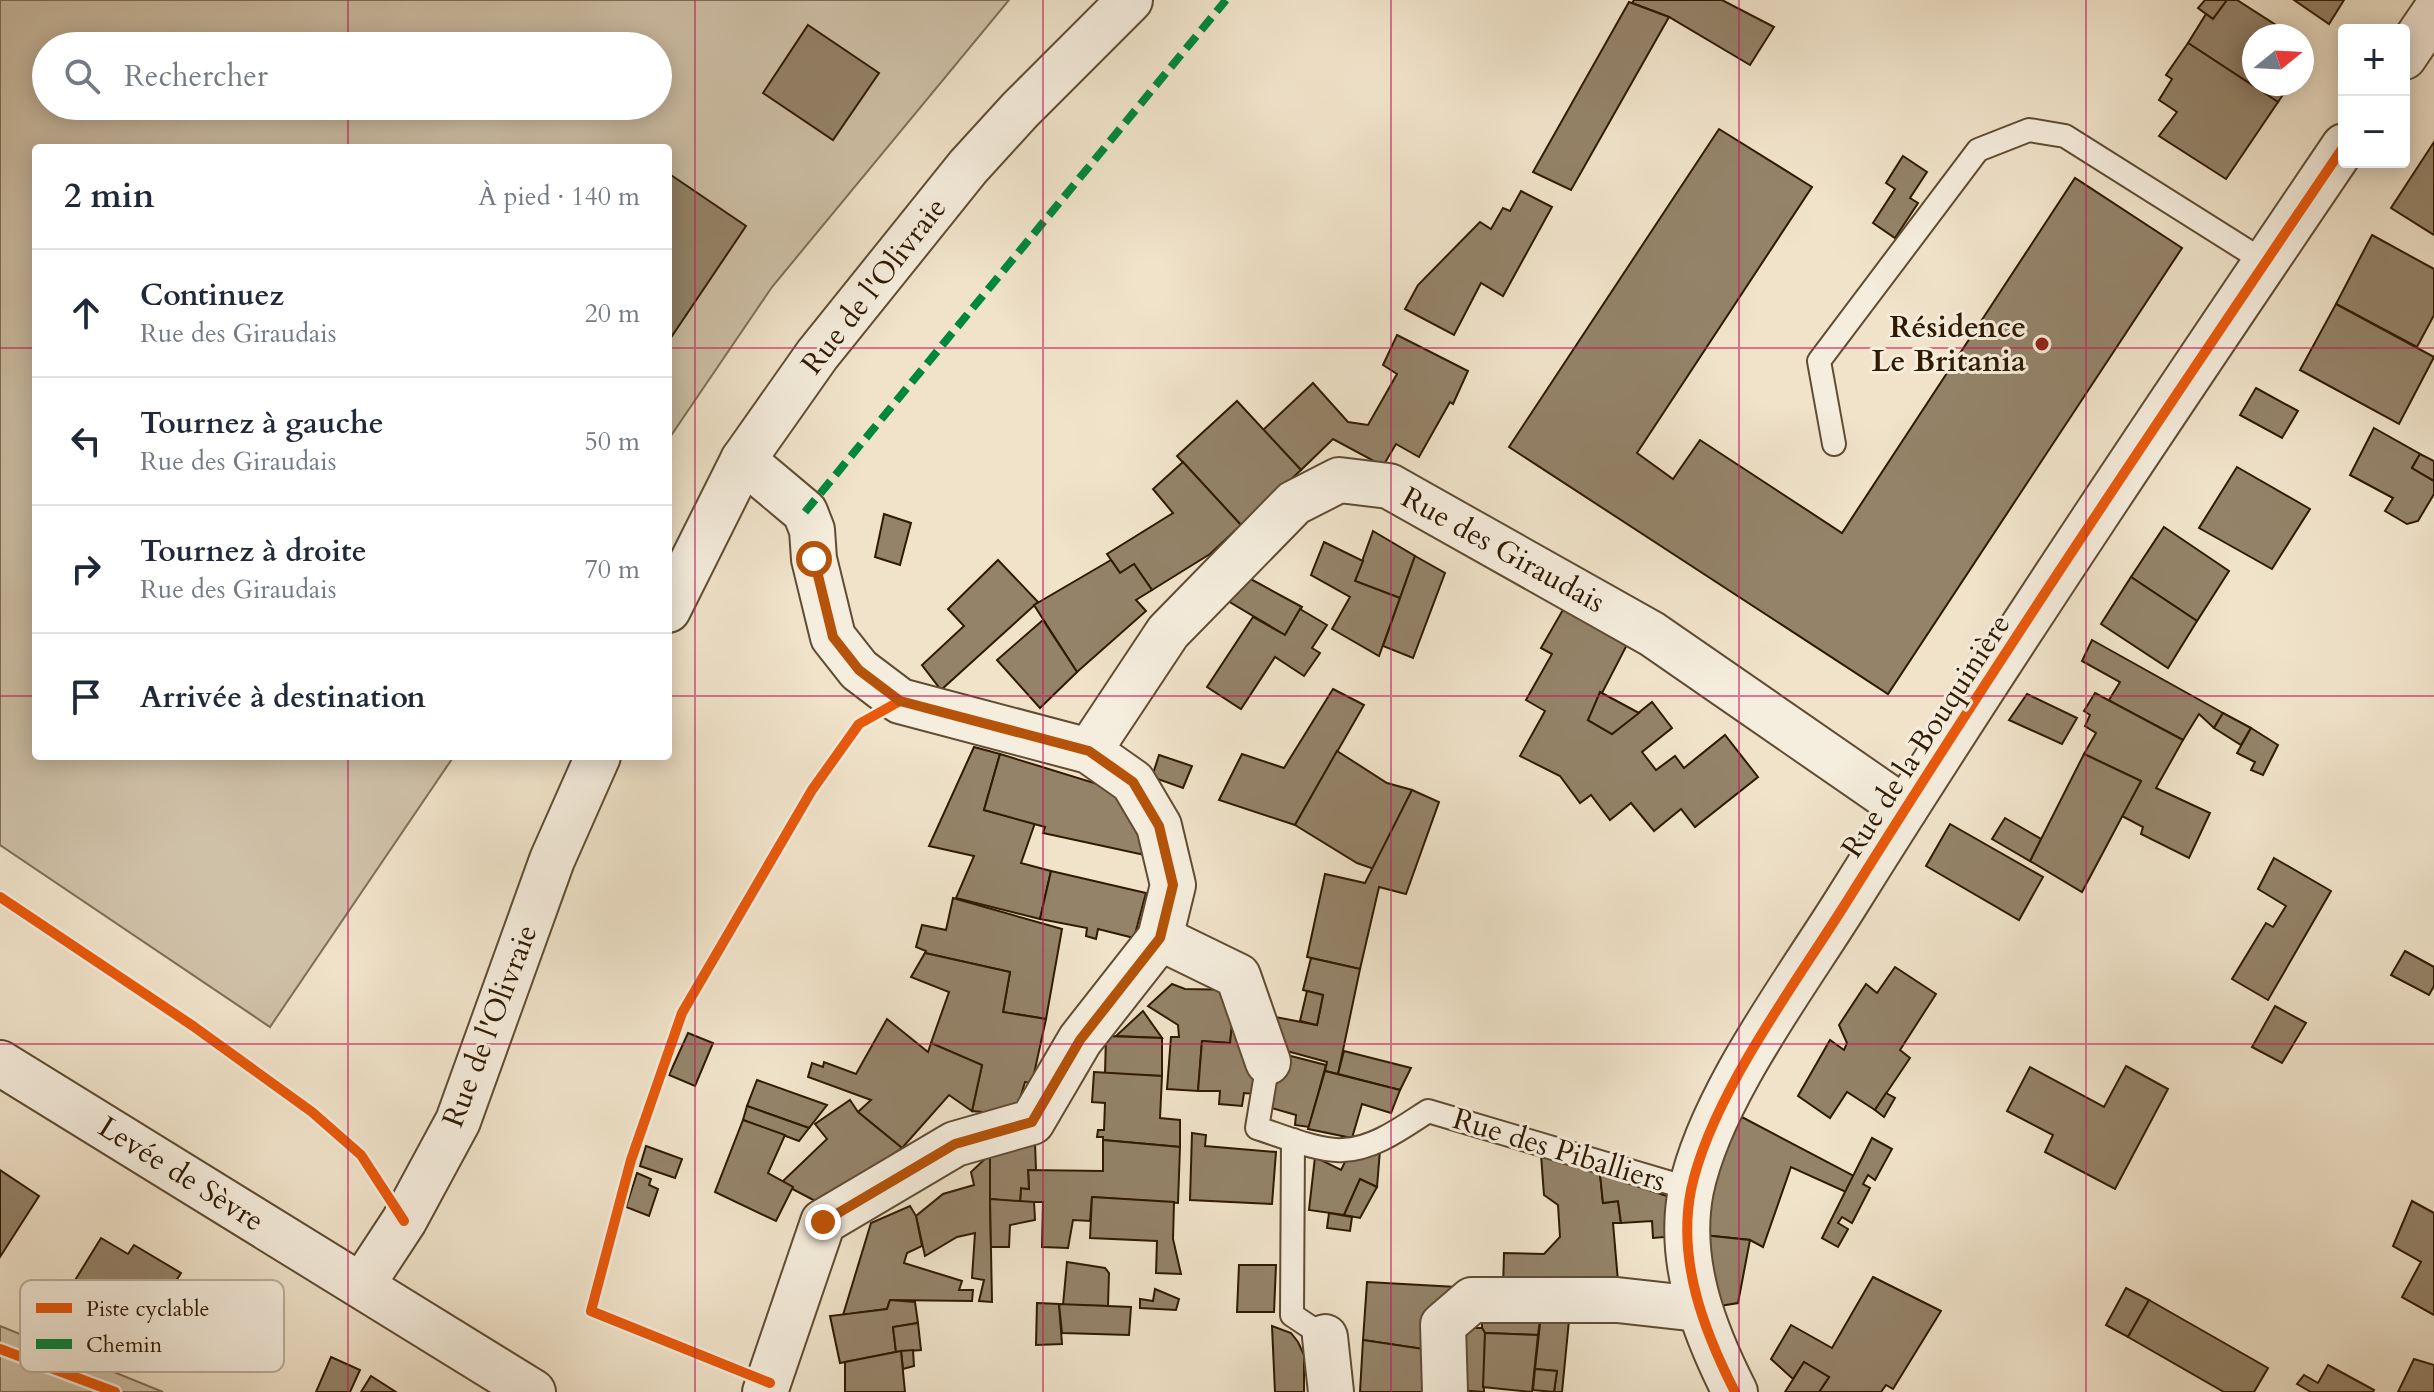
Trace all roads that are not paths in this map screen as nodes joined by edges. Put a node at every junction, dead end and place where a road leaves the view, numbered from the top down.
1 (1130, 0) edge
2 (2434, 13) edge
3 (2410, 48) edge
4 (2338, 155) edge
5 (2265, 262) junction
6 (1834, 444) dead end
7 (743, 460) junction
8 (672, 602) edge
9 (1089, 751) junction
10 (596, 760) edge
11 (1905, 809) junction
12 (1160, 938) junction
13 (1268, 1062) joint
14 (0, 1063) edge
15 (1293, 1140) junction
16 (1691, 1189) junction
17 (362, 1285) junction
18 (1698, 1309) junction
19 (1325, 1337) joint
20 (528, 1391) edge
21 (765, 1392) edge
22 (1331, 1392) edge
23 (1445, 1392) edge
24 (1735, 1392) edge

1 - 7 street, Rue de l'Olivraie
2 - 3 street
4 - 5 street, Rue de la Bouquinière
5 - 6 lane
5 - 11 street, Rue de la Bouquinière
7 - 8 street, Rue de l'Olivraie
7 - 9 street
9 - 11 street, Rue des Giraudais
9 - 12 street
10 - 17 street, Rue de l'Olivraie
11 - 16 street, Rue de la Bouquinière
12 - 13 street
12 - 21 street
13 - 15 lane, Rue des Piballiers
14 - 17 street, Levée de Sèvre
15 - 16 lane, Rue des Piballiers
15 - 19 lane
16 - 18 street, Rue de la Bouquinière
17 - 20 street, Levée de Sèvre
18 - 23 street
18 - 24 street, Rue de la Bouquinière
19 - 22 street

